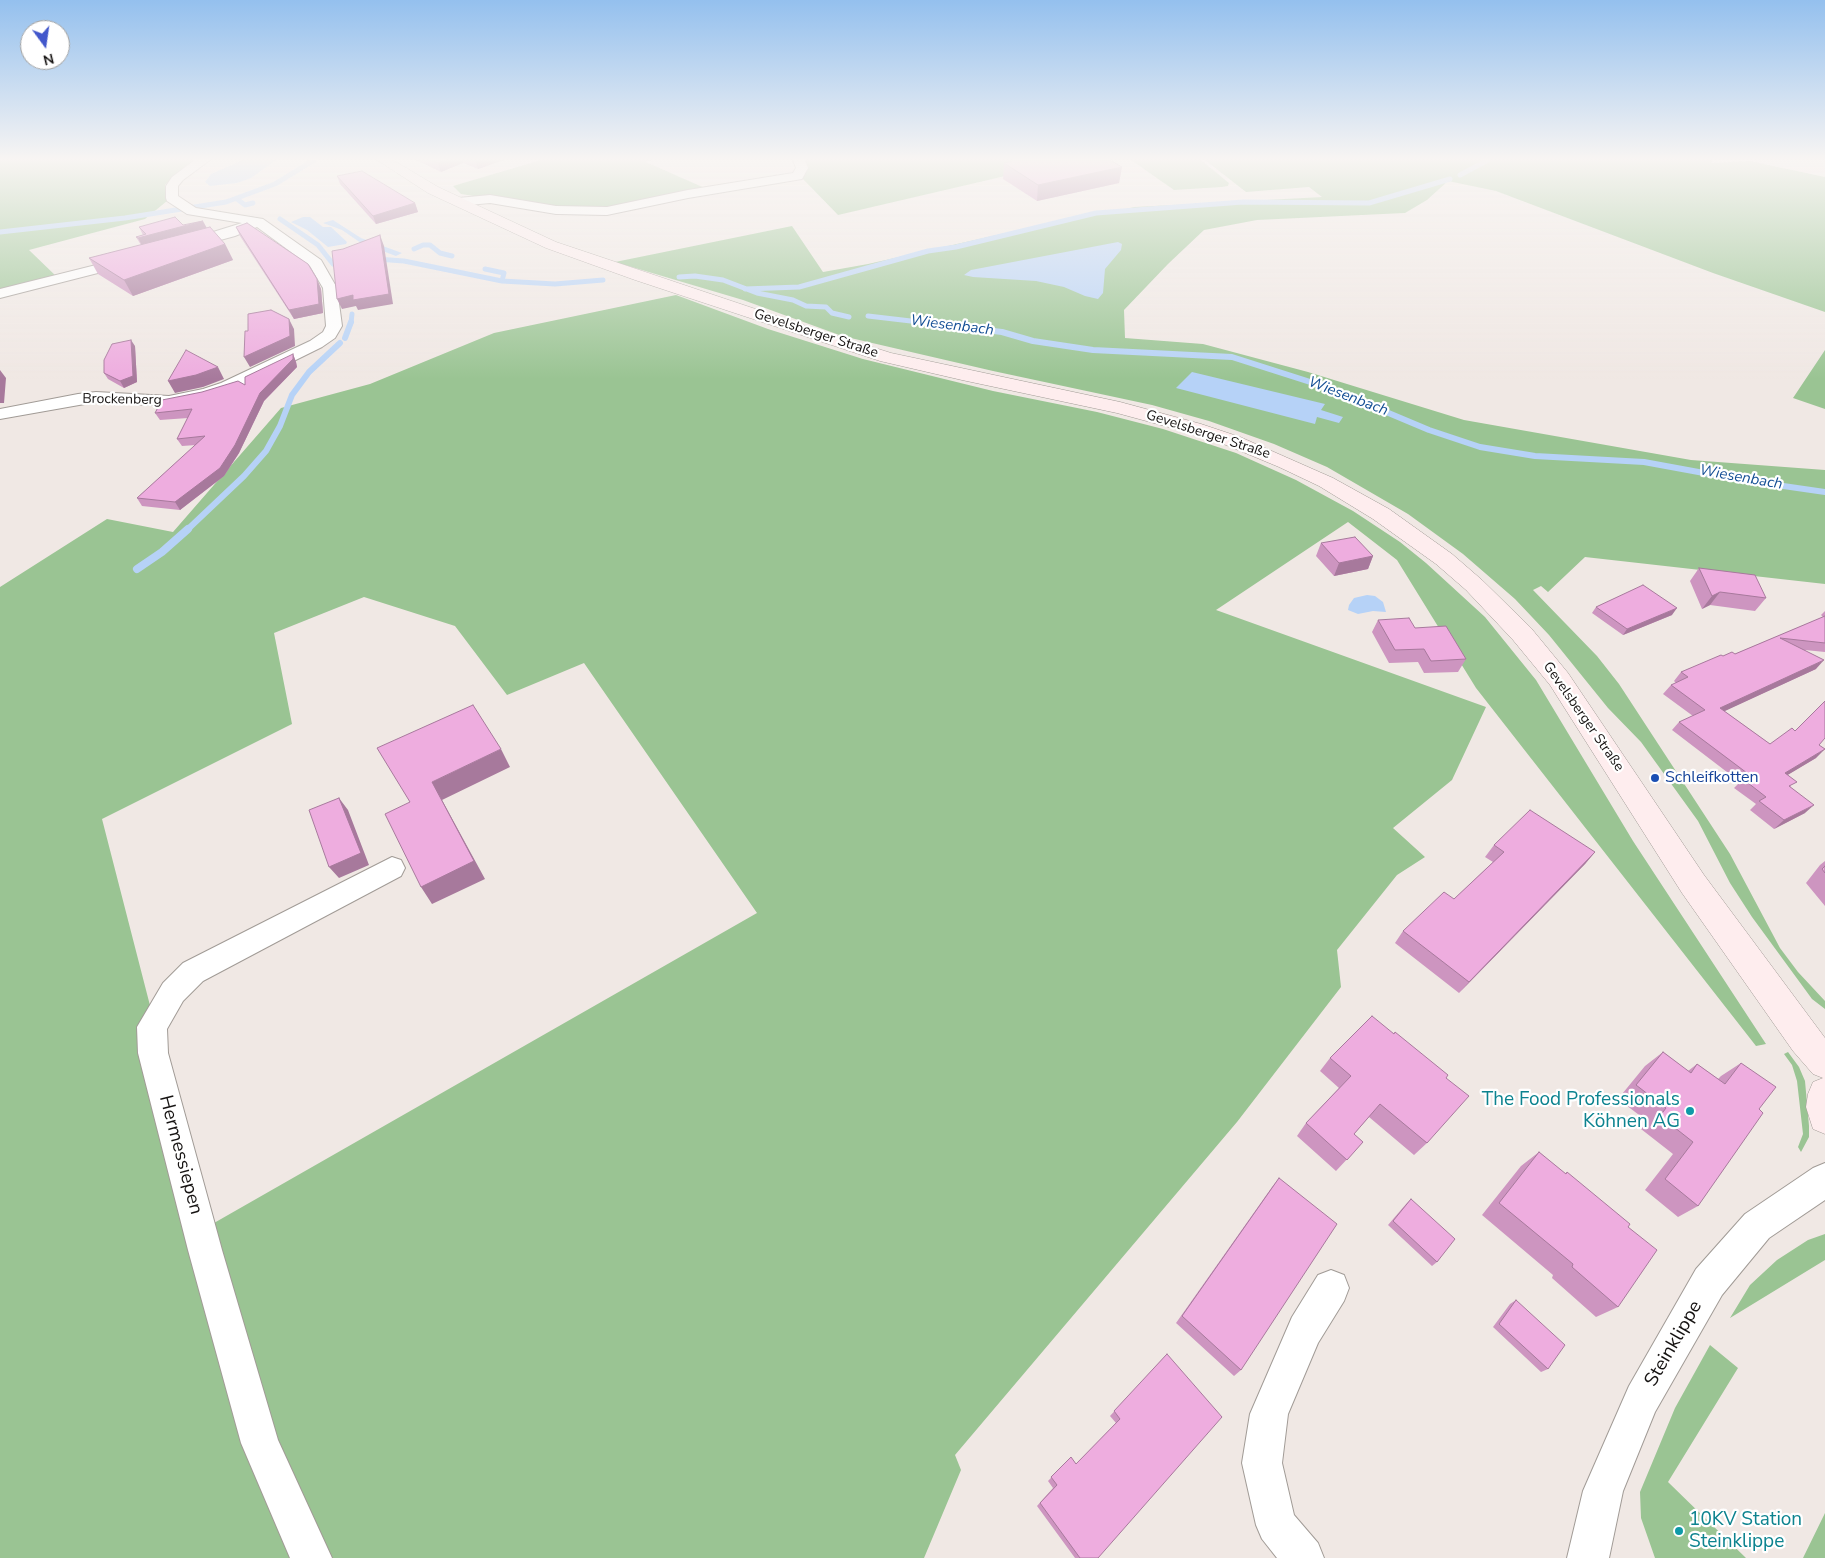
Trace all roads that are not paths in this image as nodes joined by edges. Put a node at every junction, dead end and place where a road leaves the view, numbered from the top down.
1 (233, 233) edge
2 (273, 233) edge
3 (524, 233) edge
4 (174, 249) edge
5 (145, 256) edge
6 (0, 294) edge
7 (0, 414) edge
8 (392, 868) dead end
9 (1825, 1063) edge
10 (1825, 1094) edge
11 (1825, 1117) edge
12 (1825, 1180) edge
13 (1331, 1288) dead end
14 (1590, 1556) edge
15 (311, 1558) edge
16 (1303, 1558) edge

1 - 4 street
2 - 7 street, Brockenberg
3 - 9 main road, Gevelsberger Straße
5 - 6 street
8 - 15 street, Hermessiepen
10 - 11 main road
12 - 14 street, Steinklippe
13 - 16 street

